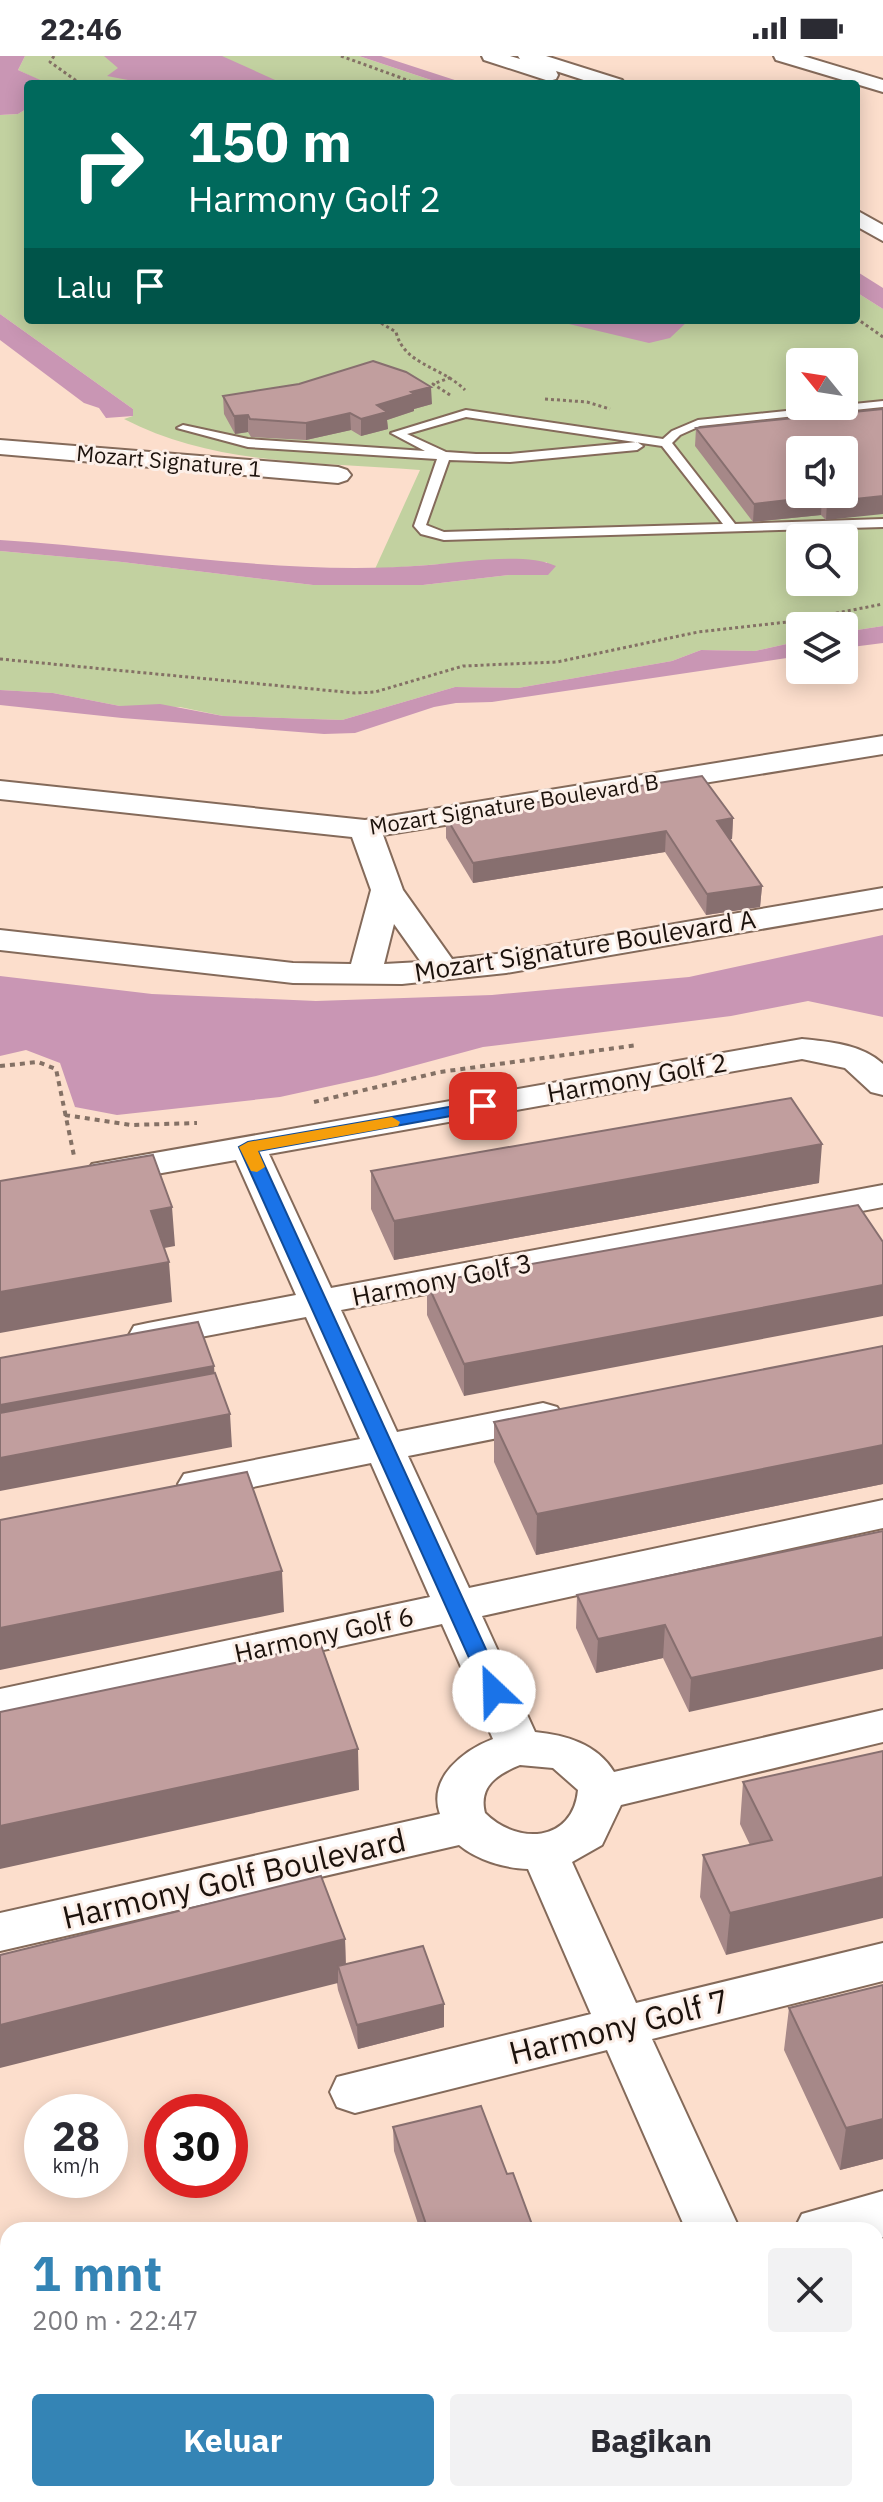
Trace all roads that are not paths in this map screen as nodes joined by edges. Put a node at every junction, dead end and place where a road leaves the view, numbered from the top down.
1 (491, 56) edge
2 (527, 56) edge
3 (783, 56) edge
4 (566, 80) edge
5 (602, 80) edge
6 (883, 86) edge
7 (860, 195) edge
8 (883, 211) edge
9 (860, 219) edge
10 (883, 235) edge
11 (883, 404) edge
12 (183, 428) dead end
13 (666, 443) junction
14 (0, 447) edge
15 (444, 456) junction
16 (338, 475) dead end
17 (883, 523) edge
18 (733, 529) junction
19 (883, 745) edge
20 (0, 790) edge
21 (365, 829) junction
22 (387, 890) junction
23 (883, 898) edge
24 (0, 940) edge
25 (444, 971) junction
26 (365, 975) junction
27 (883, 1085) edge
28 (248, 1147) junction
29 (78, 1176) edge
30 (883, 1196) edge
31 (318, 1303) junction
32 (121, 1340) edge
33 (586, 1407) edge
34 (384, 1447) junction
35 (169, 1490) edge
36 (883, 1514) edge
37 (456, 1606) junction
38 (0, 1705) edge
39 (883, 1726) edge
40 (520, 1748) junction
41 (602, 1792) junction
42 (468, 1825) junction
43 (544, 1852) junction
44 (0, 1932) edge
45 (883, 1962) edge
46 (622, 2026) junction
47 (355, 2092) dead end
48 (883, 2214) edge
49 (709, 2222) edge
50 (852, 2222) edge

1 - 4 street
2 - 5 street
3 - 6 street
7 - 8 street
9 - 10 street
11 - 13 lane
12 - 15 lane
13 - 15 lane
13 - 15 lane
13 - 18 lane
14 - 16 street, Mozart Signature 1
15 - 18 lane
17 - 18 lane
19 - 21 street, Mozart Signature Boulevard B
20 - 21 street, Mozart Signature Boulevard B
21 - 22 street
22 - 25 street
22 - 26 street
23 - 25 street, Mozart Signature Boulevard A
24 - 26 street, Mozart Signature Boulevard A
25 - 26 street, Mozart Signature Boulevard A
27 - 28 street, Harmony Golf 2
28 - 29 street, Harmony Golf 2
28 - 31 street
30 - 31 street, Harmony Golf 3
31 - 32 street, Harmony Golf 3
31 - 34 street
33 - 34 street
34 - 35 street
34 - 37 street
36 - 37 street, Harmony Golf 6
37 - 38 street, Harmony Golf 6
37 - 40 street
39 - 41 street
40 - 41 street
40 - 42 street
41 - 43 street
42 - 43 street
42 - 44 street, Harmony Golf Boulevard
43 - 46 street
45 - 46 street, Harmony Golf 7
46 - 47 street, Harmony Golf 7
46 - 49 street
48 - 50 street

